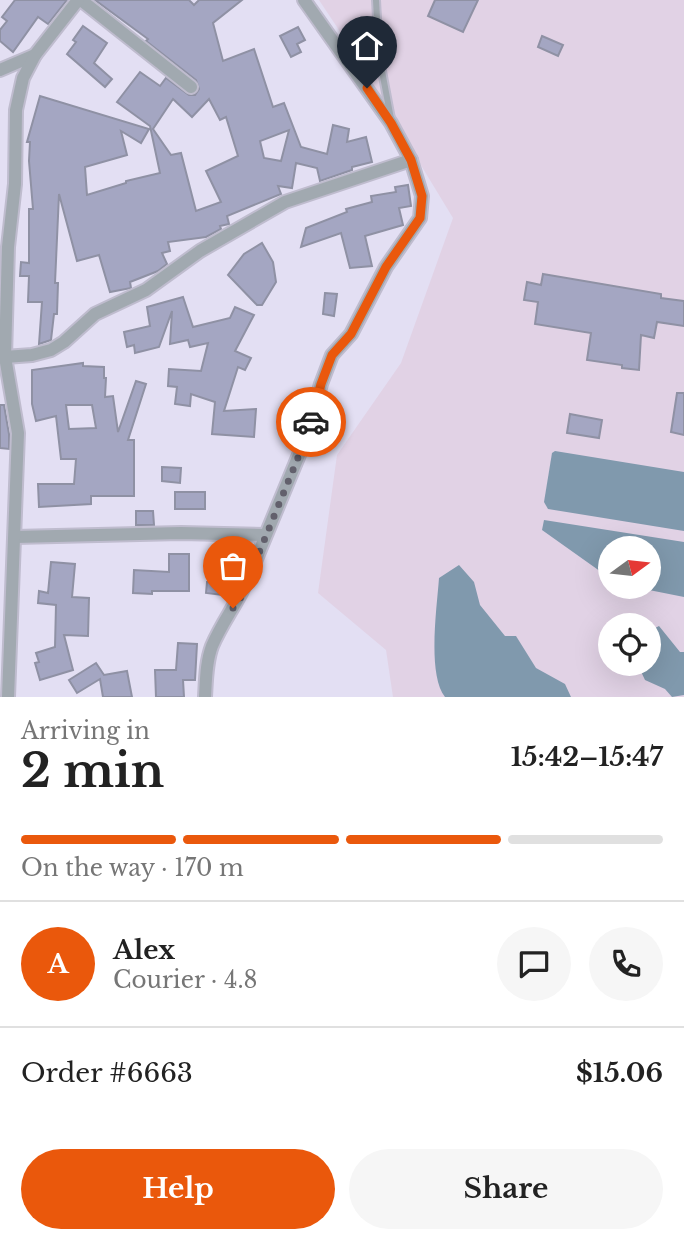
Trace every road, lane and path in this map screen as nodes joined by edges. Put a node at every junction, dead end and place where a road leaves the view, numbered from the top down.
1 (79, 0) edge
2 (304, 0) edge
3 (376, 0) edge
4 (35, 55) junction
5 (0, 71) edge
6 (191, 87) dead end
7 (391, 123) junction
8 (411, 160) junction
9 (3, 363) edge
10 (265, 535) junction
11 (15, 537) junction
12 (8, 697) edge
13 (205, 697) edge

1 - 4 street
1 - 6 street
2 - 7 street
3 - 7 lane
4 - 5 street
4 - 9 street
7 - 8 street
8 - 9 street
8 - 10 street
9 - 11 street
10 - 11 street
10 - 13 street
11 - 12 street

